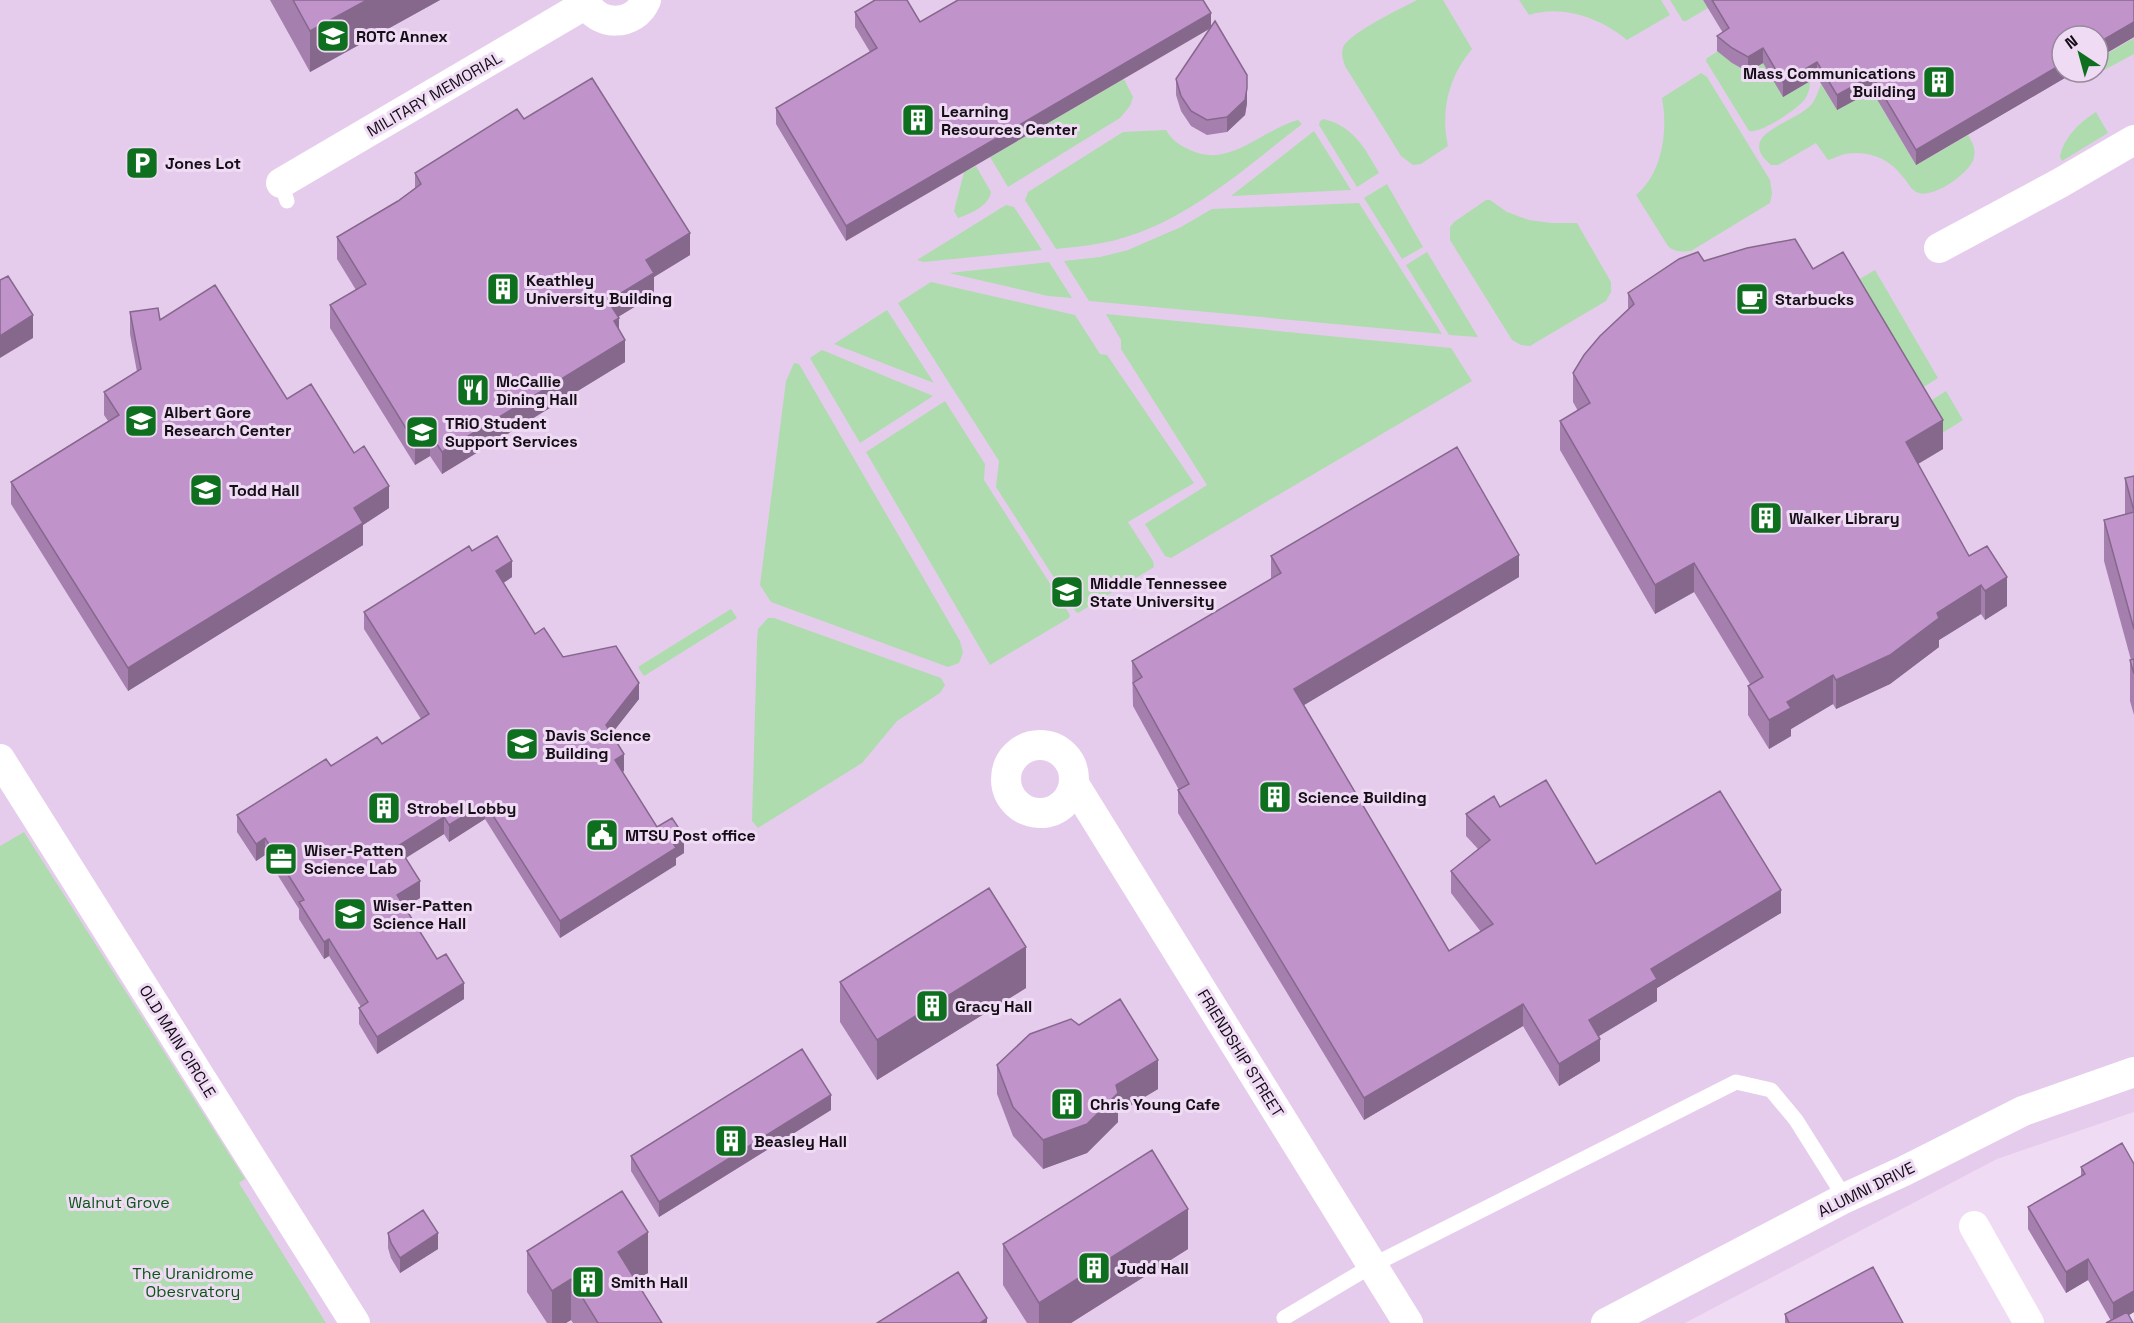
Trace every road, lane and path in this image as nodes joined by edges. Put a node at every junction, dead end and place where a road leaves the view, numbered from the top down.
1 (646, 0) edge
2 (586, 2) edge
3 (2134, 140) edge
4 (284, 192) dead end
5 (1939, 248) dead end
6 (0, 759) edge
7 (1074, 784) dead end
8 (2134, 1072) edge
9 (1845, 1198) junction
10 (1974, 1227) dead end
11 (1373, 1264) junction
12 (1284, 1318) dead end
13 (355, 1323) edge
14 (1408, 1323) edge
15 (1606, 1323) edge
16 (2029, 1323) edge

1 - 2 street
2 - 4 street, MILITARY MEMORIAL
3 - 5 street
6 - 13 street, OLD MAIN CIRCLE
7 - 11 street, FRIENDSHIP STREET
8 - 9 street, ALUMNI DRIVE
9 - 11 lane
9 - 15 street, ALUMNI DRIVE
10 - 16 street
11 - 12 lane
11 - 14 street, FRIENDSHIP STREET

